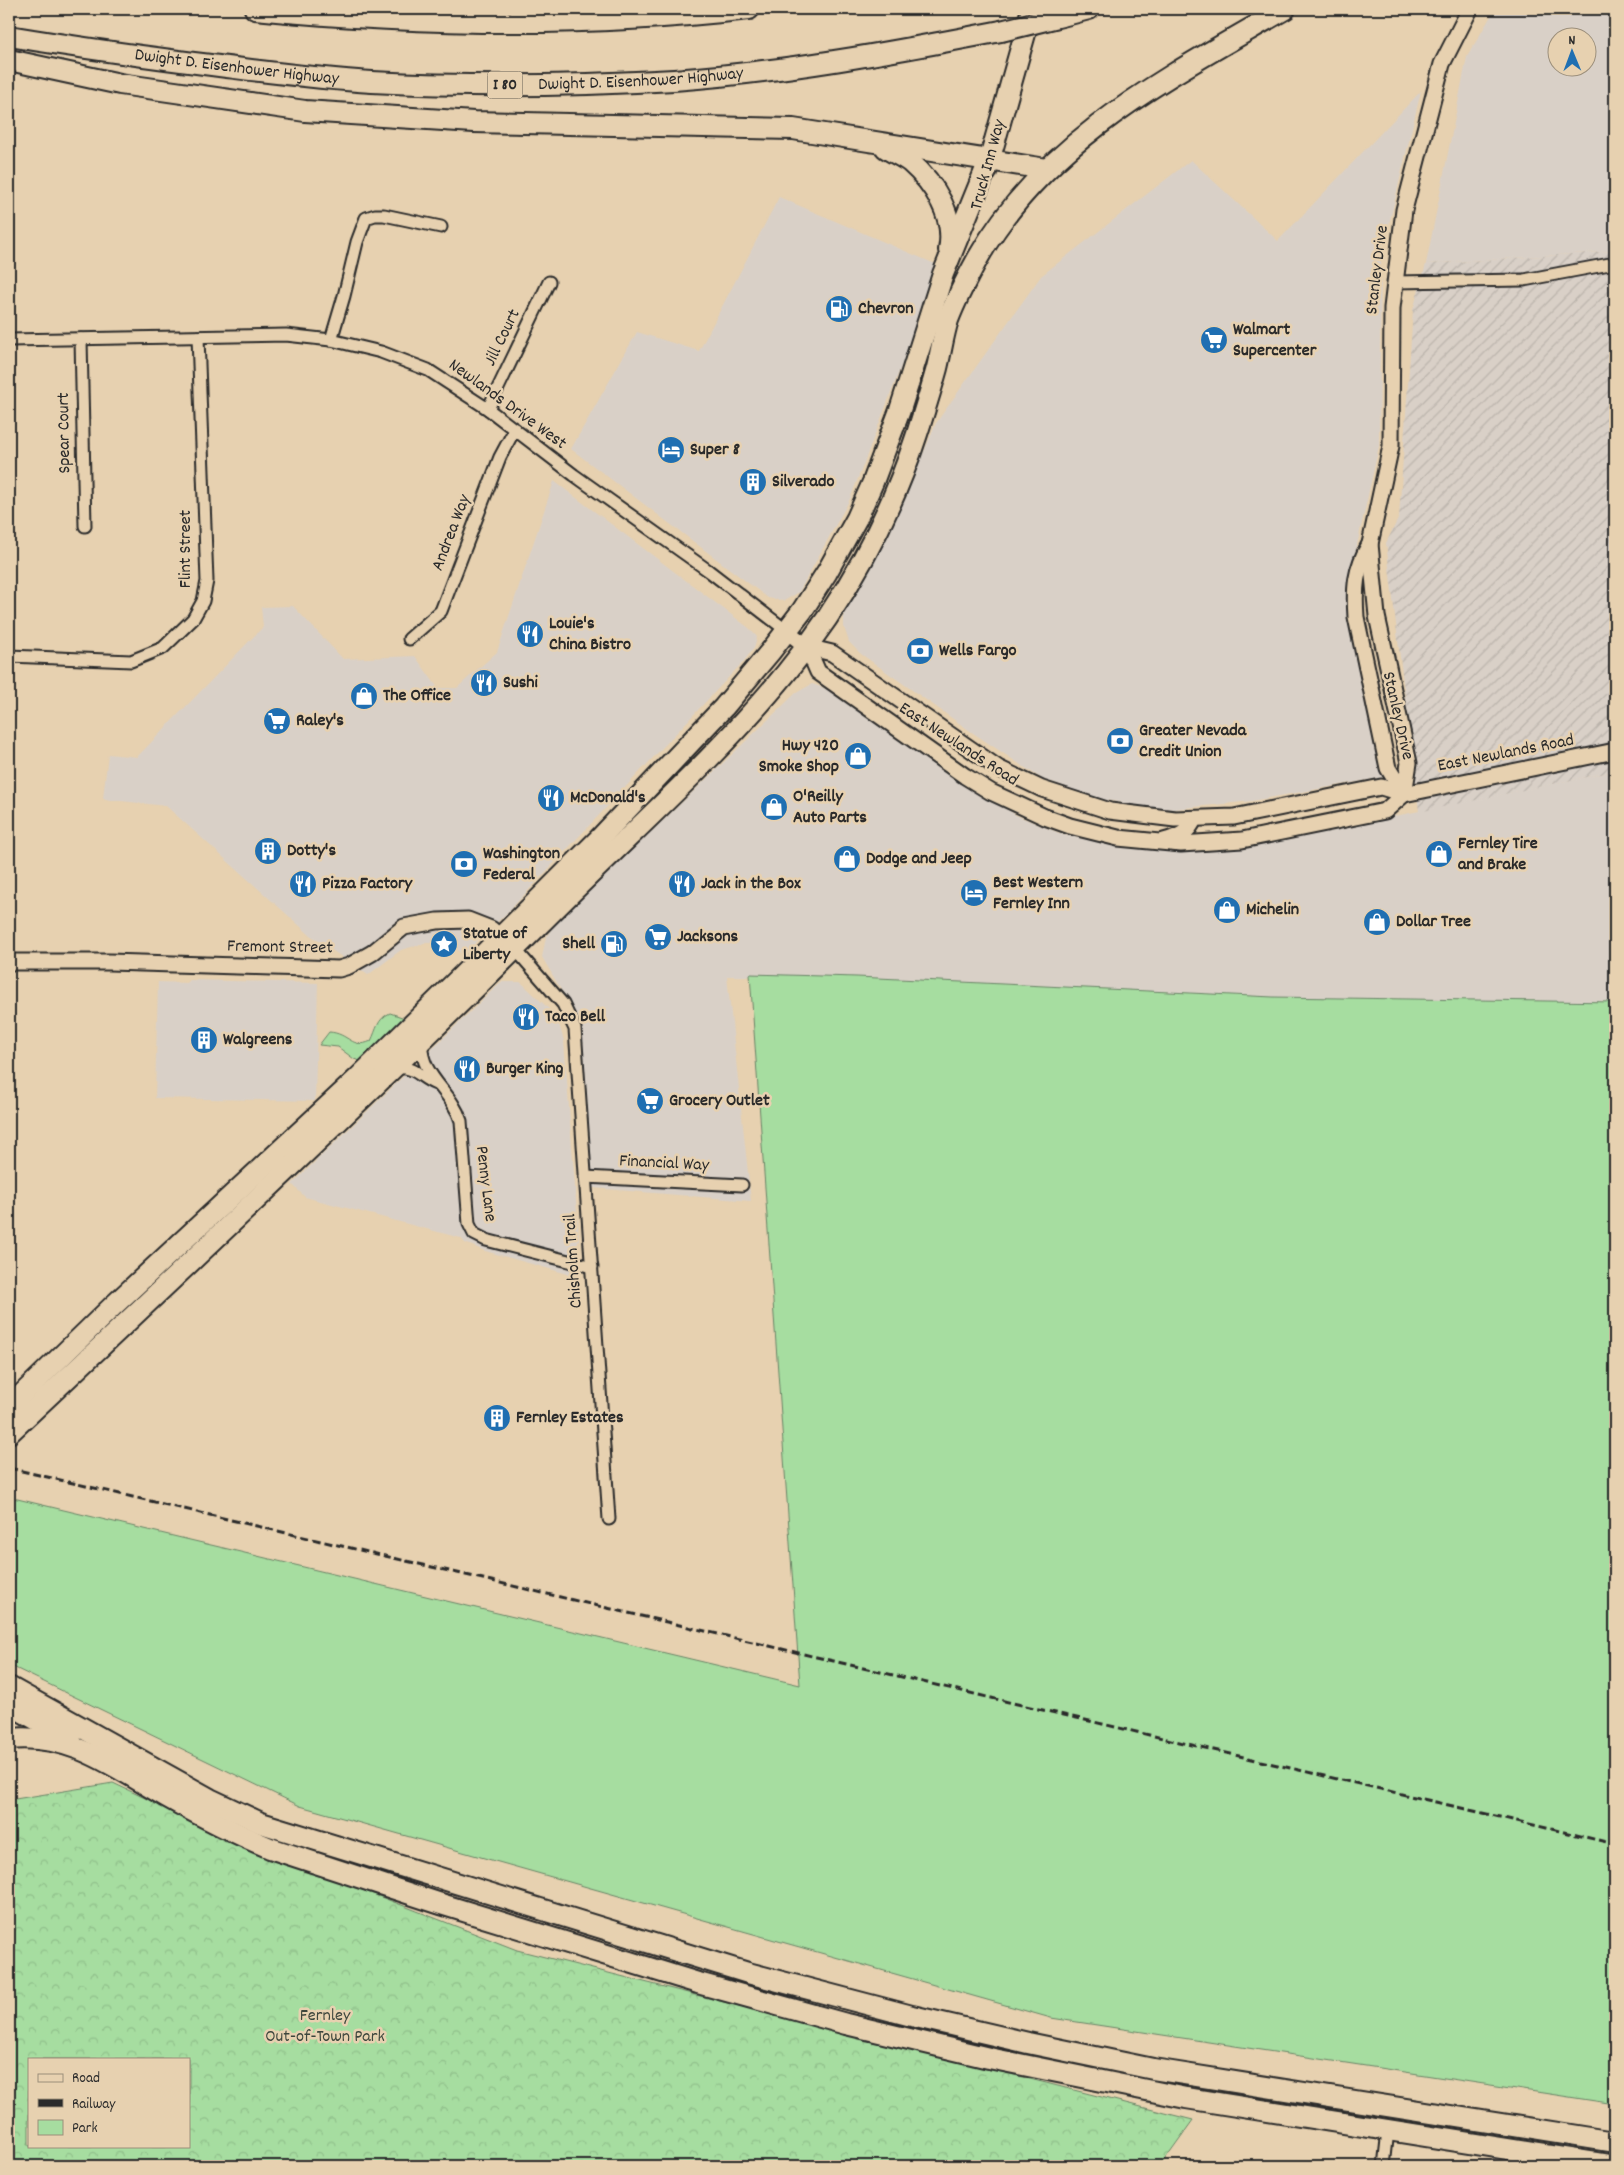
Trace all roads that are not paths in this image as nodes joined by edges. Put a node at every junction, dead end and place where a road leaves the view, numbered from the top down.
1 (255, 9) edge
2 (313, 9) edge
3 (496, 9) edge
4 (749, 9) edge
5 (1032, 9) edge
6 (1089, 9) edge
7 (1285, 9) edge
8 (1470, 9) edge
9 (9, 36) edge
10 (9, 60) edge
11 (878, 143) junction
12 (989, 161) junction
13 (1046, 169) junction
14 (441, 227) dead end
15 (1615, 263) edge
16 (944, 274) junction
17 (549, 282) dead end
18 (1394, 282) junction
19 (948, 322) junction
20 (198, 337) junction
21 (81, 339) junction
22 (9, 340) edge
23 (331, 340) junction
24 (488, 409) junction
25 (515, 429) junction
26 (85, 526) dead end
27 (1370, 544) junction
28 (787, 631) junction
29 (409, 640) dead end
30 (807, 647) junction
31 (9, 656) edge
32 (1615, 751) edge
33 (1404, 794) junction
34 (1194, 819) junction
35 (1158, 843) junction
36 (502, 936) junction
37 (516, 950) junction
38 (9, 962) edge
39 (563, 1004) joint
40 (422, 1042) junction
41 (394, 1068) junction
42 (438, 1084) junction
43 (586, 1177) junction
44 (742, 1185) dead end
45 (592, 1267) junction
46 (13, 1402) edge
47 (9, 1434) edge
48 (609, 1519) dead end
49 (9, 1687) edge
50 (9, 1704) edge
51 (9, 1739) edge
52 (86, 1750) junction
53 (318, 1864) junction
54 (425, 1873) junction
55 (759, 1976) junction
56 (912, 2016) junction
57 (846, 2024) junction
58 (1388, 2131) junction
59 (1615, 2142) edge
60 (1384, 2166) edge
61 (1615, 2166) edge

1 - 4 highway
2 - 3 highway
5 - 12 highway, Truck Inn Way
6 - 9 highway, Dwight D. Eisenhower Highway / I 80, bridge
7 - 13 highway
8 - 18 street, Stanley Drive
10 - 11 highway
11 - 12 highway
11 - 16 highway
12 - 13 highway
12 - 16 highway
12 - 19 highway, Truck Inn Way
13 - 19 highway
14 - 23 street
15 - 18 street
16 - 28 highway
17 - 24 street, Jill Court
18 - 27 street, Stanley Drive
19 - 30 highway
20 - 21 street, Newlands Drive West
20 - 23 street, Newlands Drive West
20 - 31 street, Flint Street
21 - 22 street, Newlands Drive West
21 - 26 street, Spear Court
23 - 24 street, Newlands Drive West
24 - 25 street, Newlands Drive West
25 - 28 street, Newlands Drive West
25 - 29 street, Andrea Way
27 - 33 street, Stanley Drive
27 - 33 street, Stanley Drive
28 - 30 street, East Newlands Road
28 - 36 highway
30 - 34 street, East Newlands Road
30 - 35 street, East Newlands Road
30 - 37 highway
32 - 33 street, East Newlands Road
33 - 34 street, East Newlands Road
33 - 35 street, East Newlands Road
34 - 35 street
36 - 37 street, Fremont Street
36 - 38 street, Fremont Street
36 - 46 highway
37 - 39 street, Fremont Street
37 - 40 highway
39 - 43 street, Chisholm Trail
40 - 41 highway
40 - 42 street, Penny Lane
41 - 42 street, Penny Lane
41 - 47 highway
42 - 45 street, Penny Lane
43 - 44 street, Financial Way
43 - 45 street, Chisholm Trail
45 - 48 street, Chisholm Trail
49 - 54 highway
50 - 52 highway
51 - 52 highway
52 - 53 highway
53 - 54 highway
53 - 57 highway
54 - 55 highway
55 - 56 highway
55 - 57 highway
56 - 57 highway
56 - 59 highway
57 - 58 highway
58 - 60 street
58 - 61 highway

